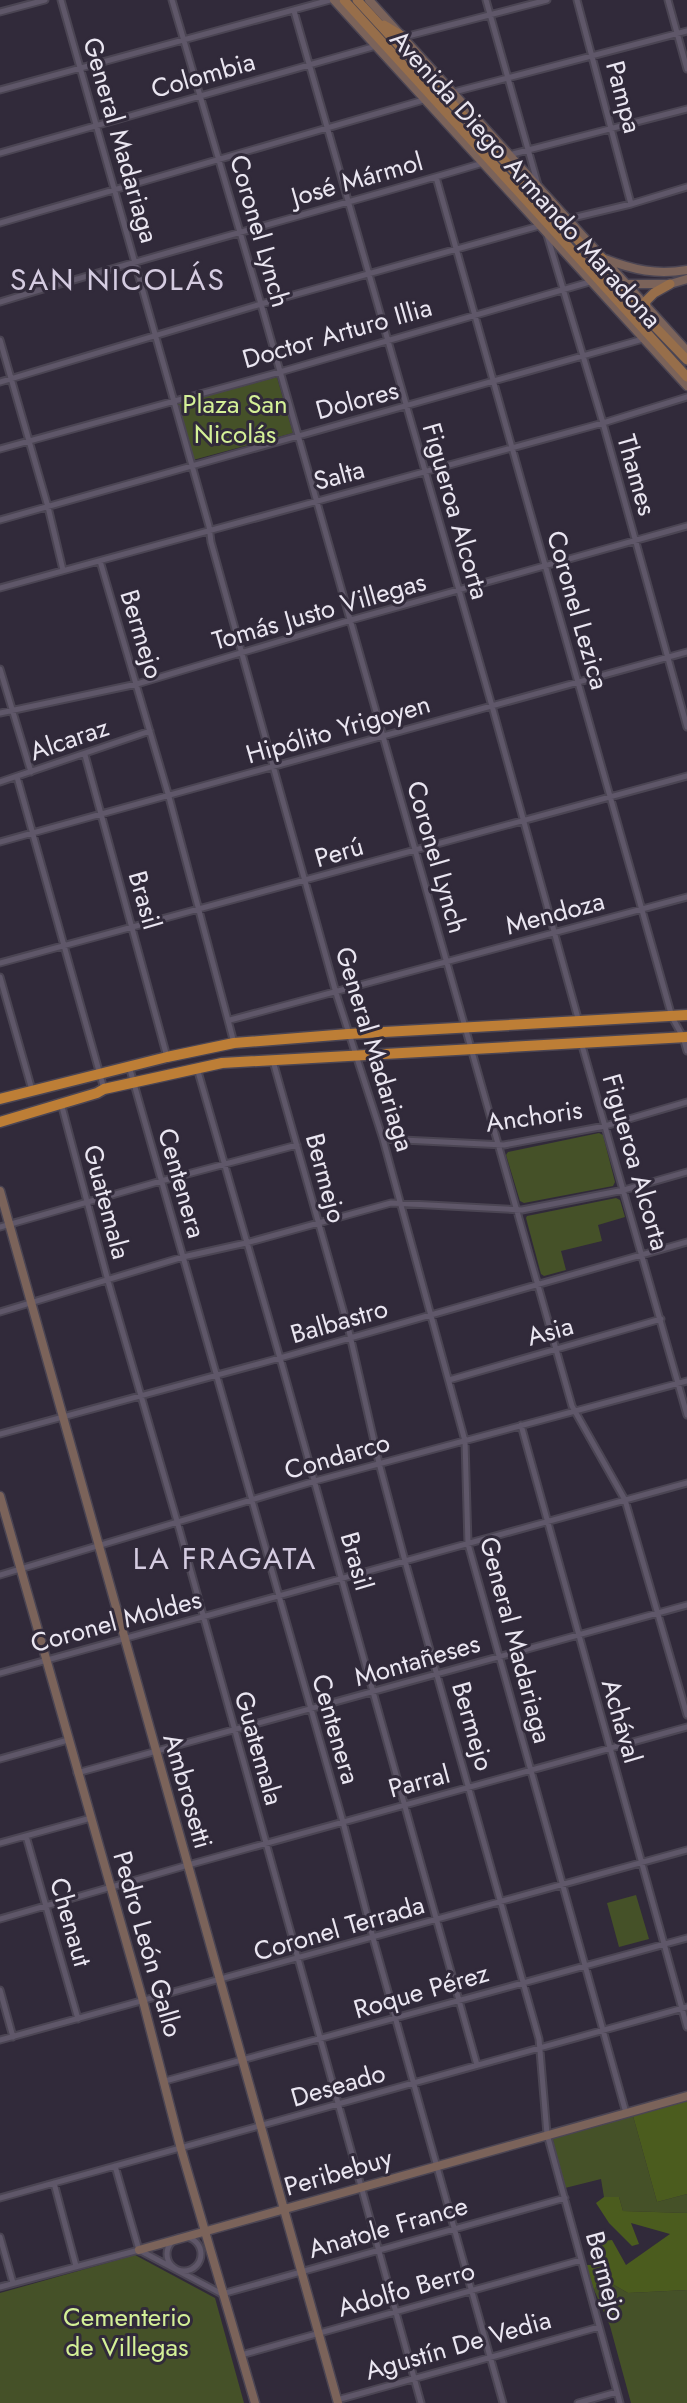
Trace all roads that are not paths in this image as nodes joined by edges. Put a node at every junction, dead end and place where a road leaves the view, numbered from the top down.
1 (45, 0) edge
2 (61, 0) edge
3 (172, 0) edge
4 (332, 0) edge
5 (344, 0) edge
6 (357, 0) edge
7 (369, 0) edge
8 (486, 0) edge
9 (547, 0) edge
10 (577, 0) edge
11 (668, 0) edge
12 (294, 11) junction
13 (0, 12) edge
14 (490, 16) junction
15 (373, 18) junction
16 (687, 31) edge
17 (678, 33) junction
18 (404, 37) junction
19 (185, 41) junction
20 (376, 46) junction
21 (593, 56) junction
22 (409, 57) junction
23 (309, 65) junction
24 (687, 68) edge
25 (81, 69) junction
26 (507, 78) junction
27 (0, 90) edge
28 (439, 96) junction
29 (201, 97) junction
30 (687, 109) edge
31 (96, 125) junction
32 (326, 128) junction
33 (613, 130) junction
34 (463, 131) junction
35 (527, 151) junction
36 (0, 153) edge
37 (509, 155) junction
38 (219, 160) junction
39 (483, 163) junction
40 (436, 177) junction
41 (507, 180) junction
42 (687, 187) edge
43 (540, 189) junction
44 (114, 190) junction
45 (349, 202) junction
46 (631, 204) junction
47 (565, 221) junction
48 (0, 223) edge
49 (543, 225) junction
50 (240, 232) junction
51 (547, 235) junction
52 (584, 247) junction
53 (457, 249) junction
54 (603, 258) junction
55 (135, 260) junction
56 (687, 270) edge
57 (369, 275) junction
58 (687, 279) edge
59 (594, 281) junction
60 (611, 281) junction
61 (670, 284) junction
62 (628, 285) junction
63 (564, 289) junction
64 (0, 302) edge
65 (261, 304) junction
66 (645, 304) junction
67 (476, 316) junction
68 (650, 321) junction
69 (156, 334) junction
70 (643, 339) junction
71 (0, 340) edge
72 (388, 341) junction
73 (687, 351) edge
74 (583, 356) junction
75 (687, 360) edge
76 (280, 372) junction
77 (687, 377) edge
78 (12, 378) junction
79 (0, 382) edge
80 (495, 382) junction
81 (687, 387) edge
82 (687, 397) edge
83 (174, 401) junction
84 (407, 407) junction
85 (603, 423) junction
86 (299, 436) junction
87 (29, 441) junction
88 (511, 447) junction
89 (0, 449) edge
90 (192, 467) junction
91 (425, 472) junction
92 (317, 501) junction
93 (48, 507) junction
94 (0, 520) edge
95 (687, 526) edge
96 (210, 532) junction
97 (636, 541) junction
98 (100, 561) junction
99 (546, 566) junction
100 (63, 570) junction
101 (0, 588) edge
102 (459, 592) junction
103 (351, 620) junction
104 (241, 652) junction
105 (687, 652) edge
106 (667, 658) junction
107 (0, 669) edge
108 (578, 682) junction
109 (137, 684) junction
110 (492, 706) junction
111 (12, 709) junction
112 (0, 713) edge
113 (687, 727) edge
114 (150, 732) junction
115 (383, 736) junction
116 (85, 755) junction
117 (274, 766) junction
118 (31, 772) junction
119 (687, 776) edge
120 (18, 777) junction
121 (0, 782) edge
122 (169, 797) junction
123 (611, 797) junction
124 (101, 814) junction
125 (523, 821) junction
126 (33, 833) junction
127 (0, 842) edge
128 (415, 851) junction
129 (306, 881) junction
130 (687, 897) edge
131 (200, 909) junction
132 (641, 910) junction
133 (133, 927) junction
134 (555, 933) junction
135 (64, 946) junction
136 (447, 962) junction
137 (0, 964) edge
138 (0, 977) edge
139 (336, 993) junction
140 (687, 1016) edge
141 (672, 1017) junction
142 (230, 1020) junction
143 (579, 1022) junction
144 (466, 1029) junction
145 (348, 1034) junction
146 (685, 1037) edge
147 (581, 1042) junction
148 (234, 1043) junction
149 (471, 1050) junction
150 (687, 1051) edge
151 (167, 1056) junction
152 (357, 1056) junction
153 (273, 1061) junction
154 (129, 1066) junction
155 (197, 1068) junction
156 (99, 1073) junction
157 (134, 1082) junction
158 (104, 1089) junction
159 (32, 1090) junction
160 (0, 1099) edge
161 (687, 1102) edge
162 (61, 1103) junction
163 (0, 1122) edge
164 (605, 1126) junction
165 (383, 1139) junction
166 (297, 1145) junction
167 (497, 1145) junction
168 (223, 1165) junction
169 (687, 1172) edge
170 (161, 1181) junction
171 (624, 1190) junction
172 (0, 1191) edge
173 (87, 1203) junction
174 (400, 1203) junction
175 (516, 1210) junction
176 (319, 1223) junction
177 (10, 1224) junction
178 (0, 1227) edge
179 (687, 1242) edge
180 (246, 1243) junction
181 (642, 1255) junction
182 (183, 1257) junction
183 (108, 1281) junction
184 (538, 1285) junction
185 (31, 1303) junction
186 (0, 1312) edge
187 (431, 1315) junction
188 (661, 1319) junction
189 (350, 1337) junction
190 (557, 1350) junction
191 (280, 1358) junction
192 (216, 1375) junction
193 (449, 1380) junction
194 (687, 1381) edge
195 (678, 1383) junction
196 (140, 1396) junction
197 (574, 1411) junction
198 (687, 1415) edge
199 (62, 1417) junction
200 (521, 1425) junction
201 (0, 1434) edge
202 (465, 1441) junction
203 (379, 1463) junction
204 (314, 1481) junction
205 (687, 1483) edge
206 (0, 1496) edge
207 (252, 1500) junction
208 (625, 1500) junction
209 (177, 1521) junction
210 (547, 1522) junction
211 (468, 1544) junction
212 (99, 1546) junction
213 (405, 1561) junction
214 (21, 1569) junction
215 (0, 1575) edge
216 (342, 1579) junction
217 (278, 1595) junction
218 (687, 1605) edge
219 (658, 1613) junction
220 (202, 1617) junction
221 (578, 1635) junction
222 (124, 1638) junction
223 (498, 1657) junction
224 (46, 1660) junction
225 (0, 1672) edge
226 (438, 1674) junction
227 (374, 1692) junction
228 (311, 1709) junction
229 (687, 1716) edge
230 (687, 1727) edge
231 (234, 1731) junction
232 (68, 1740) junction
233 (610, 1748) junction
234 (155, 1752) junction
235 (0, 1759) edge
236 (530, 1770) junction
237 (77, 1773) junction
238 (470, 1787) junction
239 (406, 1804) junction
240 (90, 1818) junction
241 (343, 1822) junction
242 (26, 1836) junction
243 (0, 1843) edge
244 (266, 1844) junction
245 (687, 1850) edge
246 (642, 1863) junction
247 (188, 1865) junction
248 (562, 1886) junction
249 (110, 1887) junction
250 (500, 1902) junction
251 (47, 1906) junction
252 (0, 1919) edge
253 (438, 1920) junction
254 (373, 1938) junction
255 (687, 1938) edge
256 (664, 1944) junction
257 (297, 1959) junction
258 (585, 1965) junction
259 (220, 1981) junction
260 (523, 1982) junction
261 (0, 1990) edge
262 (460, 2000) junction
263 (143, 2001) junction
264 (684, 2008) edge
265 (395, 2018) junction
266 (78, 2019) junction
267 (687, 2027) edge
268 (603, 2031) junction
269 (13, 2037) junction
270 (320, 2039) junction
271 (0, 2040) edge
272 (541, 2048) junction
273 (243, 2060) junction
274 (477, 2065) junction
275 (165, 2081) junction
276 (414, 2084) junction
277 (687, 2096) edge
278 (338, 2106) junction
279 (626, 2113) junction
280 (262, 2127) junction
281 (547, 2134) junction
282 (181, 2149) junction
283 (115, 2166) junction
284 (438, 2166) junction
285 (54, 2183) junction
286 (361, 2187) junction
287 (0, 2198) edge
288 (565, 2198) junction
289 (283, 2209) junction
290 (455, 2228) junction
291 (204, 2231) junction
292 (183, 2237) junction
293 (0, 2238) edge
294 (378, 2249) junction
295 (139, 2250) junction
296 (582, 2260) junction
297 (76, 2266) junction
298 (176, 2269) junction
299 (301, 2271) junction
300 (13, 2283) junction
301 (0, 2287) edge
302 (472, 2291) junction
303 (222, 2294) junction
304 (395, 2312) junction
305 (599, 2327) junction
306 (318, 2334) junction
307 (241, 2356) junction
308 (490, 2356) junction
309 (414, 2378) junction
310 (617, 2392) junction
311 (338, 2402) edge
312 (255, 2403) edge
313 (327, 2403) edge
314 (421, 2403) edge
315 (503, 2403) edge
316 (578, 2403) edge
317 (620, 2403) edge

1 - 13 street
2 - 25 street, General Madariaga
3 - 19 street, Coronel Lynch
4 - 12 street
4 - 20 street, Avenida Diego Armando Maradona
5 - 28 main road, Avenida Diego Armando Maradona
6 - 15 main road, Avenida Diego Armando Maradona
7 - 18 street, Avenida Diego Armando Maradona
8 - 14 street
9 - 14 street
10 - 21 street, Pampa
11 - 17 street
12 - 19 street
12 - 23 street, Figueroa Alcorta
14 - 18 street
14 - 26 street
15 - 18 main road
15 - 22 main road, Avenida Diego Armando Maradona
16 - 17 street
17 - 21 street
17 - 24 street
18 - 22 main road
18 - 28 street, Avenida Diego Armando Maradona
19 - 25 street
19 - 29 street, Coronel Lynch
20 - 23 street, Colombia
20 - 28 street, Avenida Diego Armando Maradona
21 - 26 street
21 - 33 street, Pampa
22 - 28 main road, Avenida Diego Armando Maradona
23 - 29 street, Colombia
23 - 32 street, Figueroa Alcorta
25 - 27 street
25 - 31 street, General Madariaga
26 - 28 street
26 - 35 street
28 - 32 street
28 - 34 main road, Avenida Diego Armando Maradona
28 - 37 street, Avenida Diego Armando Maradona
28 - 39 street, Avenida Diego Armando Maradona
28 - 47 main road, Avenida Diego Armando Maradona
29 - 31 street, Colombia
29 - 38 street, Coronel Lynch
30 - 33 street
31 - 36 street, Colombia
31 - 44 street, General Madariaga
32 - 38 street
32 - 45 street, Figueroa Alcorta
33 - 35 street
33 - 46 street, Pampa
34 - 39 main road
34 - 41 main road, Avenida Diego Armando Maradona
35 - 37 street
35 - 43 street
37 - 43 street, Avenida Diego Armando Maradona
38 - 44 street
38 - 50 street, Coronel Lynch
39 - 40 street, José Mármol
39 - 41 main road
39 - 49 street, Avenida Diego Armando Maradona
40 - 45 street, José Mármol
40 - 53 street, Coronel Lezica
41 - 49 main road, Avenida Diego Armando Maradona
42 - 46 street
43 - 47 street, Avenida Diego Armando Maradona
44 - 48 street
44 - 55 street, General Madariaga
45 - 50 street, José Mármol
45 - 57 street, Figueroa Alcorta
46 - 47 street
47 - 49 street
47 - 52 main road, Avenida Diego Armando Maradona
47 - 54 street, Avenida Diego Armando Maradona
49 - 51 street, Avenida Diego Armando Maradona
49 - 53 street
49 - 59 main road, Avenida Diego Armando Maradona
50 - 55 street, José Mármol
50 - 65 street, Coronel Lynch
51 - 59 street, Avenida Diego Armando Maradona
51 - 63 street, Thames
52 - 54 main road
52 - 60 main road, Avenida Diego Armando Maradona
53 - 57 street
53 - 67 street, Coronel Lezica
54 - 56 street
54 - 62 street, Avenida Diego Armando Maradona
55 - 64 street, José Mármol
55 - 69 street, General Madariaga
57 - 65 street
57 - 72 street, Figueroa Alcorta
58 - 61 street, Doctor Arturo Illia
59 - 60 street, Doctor Arturo Illia
59 - 63 street, Doctor Arturo Illia
59 - 70 street, Avenida Diego Armando Maradona
59 - 77 main road, Avenida Diego Armando Maradona
60 - 62 street, Doctor Arturo Illia
60 - 68 main road, Avenida Diego Armando Maradona
61 - 62 street, Doctor Arturo Illia
61 - 66 main road
62 - 66 street, Avenida Diego Armando Maradona
63 - 67 street, Doctor Arturo Illia
63 - 74 street, Thames
65 - 69 street
65 - 76 street, Coronel Lynch
66 - 68 main road
66 - 73 street, Avenida Diego Armando Maradona
67 - 72 street, Doctor Arturo Illia
67 - 80 street, Coronel Lezica
68 - 75 main road, Avenida Diego Armando Maradona
69 - 78 street
69 - 83 street, General Madariaga
70 - 74 street, Dolores
70 - 81 street, Avenida Diego Armando Maradona
71 - 78 street
72 - 76 street, Doctor Arturo Illia
72 - 84 street, Figueroa Alcorta
74 - 80 street, Dolores
74 - 85 street, Thames
76 - 83 street, Doctor Arturo Illia
76 - 86 street, Coronel Lynch
78 - 79 street
78 - 87 street
80 - 84 street, Dolores
80 - 88 street, Coronel Lezica
82 - 85 street, Salta
83 - 87 street, Doctor Arturo Illia
83 - 90 street, General Madariaga
84 - 86 street, Dolores
84 - 91 street, Figueroa Alcorta
85 - 88 street, Salta
85 - 97 street, Thames
86 - 90 street, Dolores
86 - 92 street, Coronel Lynch
87 - 89 street, Doctor Arturo Illia
87 - 93 street
88 - 91 street, Salta
88 - 99 street, Coronel Lezica
90 - 93 street, Dolores
90 - 96 street, General Madariaga
91 - 92 street, Salta
91 - 102 street, Figueroa Alcorta
92 - 96 street, Salta
92 - 103 street, Coronel Lynch
93 - 94 street, Dolores
93 - 100 street
95 - 97 street, Tomás Justo Villegas
96 - 98 street, Salta
96 - 104 street, General Madariaga
97 - 99 street, Tomás Justo Villegas
97 - 106 street, Thames
98 - 100 street, Salta
98 - 109 street, Bermejo
99 - 102 street, Tomás Justo Villegas
99 - 108 street, Coronel Lezica
100 - 101 street, Salta
102 - 103 street, Tomás Justo Villegas
102 - 110 street, Figueroa Alcorta
103 - 104 street, Tomás Justo Villegas
103 - 115 street, Coronel Lynch
104 - 109 street, Tomás Justo Villegas
104 - 117 street, General Madariaga
105 - 106 street, Hipólito Yrigoyen
106 - 108 street, Hipólito Yrigoyen
106 - 113 street, Thames
107 - 111 street
108 - 110 street, Hipólito Yrigoyen
108 - 123 street, Coronel Lezica
109 - 111 street, Tomás Justo Villegas
109 - 114 street, Bermejo
110 - 115 street, Hipólito Yrigoyen
110 - 125 street, Figueroa Alcorta
111 - 112 street, Tomás Justo Villegas
111 - 118 street
114 - 116 street, Alcaraz
114 - 122 street, Bermejo
115 - 117 street, Hipólito Yrigoyen
115 - 128 street, Coronel Lynch
116 - 118 street, Alcaraz
116 - 124 street, Brasil
117 - 122 street, Hipólito Yrigoyen
117 - 129 street, General Madariaga
118 - 120 street, Alcaraz
119 - 123 street, Perú
120 - 121 street, Alcaraz
120 - 126 street
122 - 124 street, Hipólito Yrigoyen
122 - 131 street, Bermejo
123 - 125 street, Perú
123 - 132 street, Coronel Lezica
124 - 126 street, Hipólito Yrigoyen
124 - 133 street, Brasil
125 - 128 street, Perú
125 - 134 street, Figueroa Alcorta
126 - 127 street, Hipólito Yrigoyen
126 - 135 street
128 - 129 street, Perú
128 - 136 street, Coronel Lynch
129 - 131 street, Perú
129 - 139 street, General Madariaga
130 - 132 street, Mendoza
131 - 133 street, Perú
131 - 142 street, Bermejo
132 - 134 street, Mendoza
132 - 141 street, Coronel Lezica
133 - 135 street, Perú
133 - 151 street, Brasil
134 - 136 street, Mendoza
134 - 143 street, Figueroa Alcorta
135 - 137 street, Perú
135 - 156 street
136 - 139 street, Mendoza
136 - 144 street, Coronel Lynch
138 - 159 street
139 - 142 street, Mendoza
139 - 145 street, General Madariaga
140 - 141 highway
141 - 143 highway
141 - 146 street, Coronel Lezica
142 - 148 street, Bermejo
143 - 144 highway
144 - 145 highway
144 - 149 street, Coronel Lynch
145 - 148 highway
145 - 152 street, General Madariaga
146 - 147 highway
146 - 150 street, Coronel Lezica
147 - 149 highway
147 - 164 street, Figueroa Alcorta
148 - 151 highway
149 - 152 highway
149 - 167 street, Coronel Lynch
151 - 154 highway
152 - 153 highway
152 - 165 street, General Madariaga
153 - 155 highway
153 - 166 street, Bermejo
154 - 156 highway
154 - 157 street, Centenera
155 - 157 highway
155 - 168 street, Brasil
156 - 158 street
156 - 159 highway
157 - 158 highway
157 - 170 street, Centenera
158 - 162 highway
159 - 160 highway
161 - 164 street, Anchoris
162 - 163 highway
162 - 173 street, Guatemala
164 - 167 street, Anchoris
164 - 171 street, Figueroa Alcorta
165 - 167 street, Anchoris
165 - 174 street, General Madariaga
166 - 168 street
166 - 176 street, Bermejo
167 - 175 street, Coronel Lynch
168 - 170 street
168 - 180 street, Brasil
169 - 171 street
170 - 173 street
170 - 182 street, Centenera
171 - 175 street
171 - 181 street, Figueroa Alcorta
172 - 177 street, Ambrosetti
173 - 177 street
173 - 183 street, Guatemala
174 - 175 street
174 - 176 street
174 - 187 street, General Madariaga
175 - 184 street, Coronel Lynch
176 - 180 street
176 - 189 street, Bermejo
177 - 178 street
177 - 185 street, Ambrosetti
179 - 181 street, Balbastro
180 - 182 street
180 - 191 street, Brasil
181 - 184 street, Balbastro
181 - 188 street, Figueroa Alcorta
182 - 183 street
182 - 192 street, Centenera
183 - 185 street
183 - 196 street, Guatemala
184 - 187 street, Balbastro
184 - 190 street, Coronel Lynch
185 - 186 street
185 - 199 street, Ambrosetti
187 - 189 street, Balbastro
187 - 193 street, General Madariaga
188 - 190 street, Asia
188 - 195 street, Figueroa Alcorta
189 - 191 street, Balbastro
189 - 203 street, Bermejo
190 - 193 street, Asia
190 - 197 street, Coronel Lynch
191 - 192 street, Balbastro
191 - 204 street, Brasil
192 - 196 street, Balbastro
192 - 207 street, Centenera
193 - 202 street, General Madariaga
194 - 195 street, Condarco
195 - 197 street, Condarco
195 - 198 street, Figueroa Alcorta
196 - 199 street, Balbastro
196 - 209 street, Guatemala
197 - 200 street, Condarco
197 - 208 street, Coronel Lynch
199 - 201 street, Balbastro
199 - 212 street, Ambrosetti
200 - 202 street, Condarco
200 - 210 street, Achával
202 - 203 street, Condarco
202 - 211 street, General Madariaga
203 - 204 street, Condarco
203 - 213 street, Bermejo
204 - 207 street, Condarco
204 - 216 street, Brasil
205 - 208 street, Coronel Moldes
206 - 214 street, Pedro León Gallo
207 - 209 street, Condarco
207 - 217 street, Centenera
208 - 210 street, Coronel Moldes
208 - 219 street, Coronel Lynch
209 - 212 street, Condarco
209 - 220 street, Guatemala
210 - 211 street, Coronel Moldes
210 - 221 street, Achával
211 - 213 street, Coronel Moldes
211 - 223 street, General Madariaga
212 - 214 street, Condarco
212 - 222 street, Ambrosetti
213 - 216 street, Coronel Moldes
213 - 226 street, Bermejo
214 - 215 street, Condarco
214 - 224 street, Pedro León Gallo
216 - 217 street, Coronel Moldes
216 - 227 street, Brasil
217 - 220 street, Coronel Moldes
217 - 228 street, Centenera
218 - 219 street, Montañeses
219 - 221 street, Montañeses
219 - 229 street, Coronel Lynch
220 - 222 street, Coronel Moldes
220 - 231 street, Guatemala
221 - 223 street, Montañeses
221 - 233 street, Achával
222 - 224 street, Coronel Moldes
222 - 234 street, Ambrosetti
223 - 226 street, Montañeses
223 - 236 street, General Madariaga
224 - 225 street, Coronel Moldes
224 - 232 street, Pedro León Gallo
226 - 227 street, Montañeses
226 - 238 street, Bermejo
227 - 228 street, Montañeses
227 - 239 street, Brasil
228 - 231 street, Montañeses
228 - 241 street, Centenera
230 - 233 street, Parral
231 - 234 street, Montañeses
231 - 244 street, Guatemala
232 - 235 street
232 - 237 street, Pedro León Gallo
233 - 236 street, Parral
233 - 246 street, Achával
234 - 237 street, Montañeses
234 - 247 street, Ambrosetti
236 - 238 street, Parral
236 - 248 street, General Madariaga
237 - 240 street, Pedro León Gallo
238 - 239 street, Parral
238 - 250 street, Bermejo
239 - 241 street, Parral
239 - 253 street, Brasil
240 - 242 street
240 - 249 street, Pedro León Gallo
241 - 244 street, Parral
241 - 254 street, Centenera
242 - 243 street
242 - 251 street, Chenaut
244 - 247 street, Parral
244 - 257 street, Guatemala
245 - 246 street, Coronel Terrada
246 - 248 street, Coronel Terrada
246 - 256 street, Achával
247 - 249 street, Parral
247 - 259 street, Ambrosetti
248 - 250 street, Coronel Terrada
248 - 258 street, General Madariaga
249 - 251 street, Parral
249 - 263 street, Pedro León Gallo
250 - 253 street, Coronel Terrada
250 - 260 street, Bermejo
251 - 252 street, Parral
251 - 266 street, Chenaut
253 - 254 street, Coronel Terrada
253 - 262 street, Brasil
254 - 257 street, Coronel Terrada
254 - 265 street, Centenera
255 - 256 street, Roque Pérez
256 - 258 street, Roque Pérez
256 - 264 street, Achával
257 - 259 street, Coronel Terrada
257 - 270 street, Guatemala
258 - 260 street, Roque Pérez
258 - 268 street, General Madariaga
259 - 263 street, Coronel Terrada
259 - 273 street, Ambrosetti
260 - 262 street, Roque Pérez
260 - 272 street, Bermejo
261 - 269 street
262 - 265 street, Roque Pérez
262 - 274 street, Brasil
263 - 266 street, Coronel Terrada
263 - 275 street, Pedro León Gallo
264 - 267 street, Achával
264 - 268 street, Deseado
265 - 270 street, Roque Pérez
265 - 276 street, Centenera
266 - 269 street, Coronel Terrada
268 - 272 street, Deseado
268 - 279 street, General Madariaga
269 - 271 street, Coronel Terrada
270 - 273 street, Roque Pérez
270 - 278 street, Guatemala
272 - 274 street, Deseado
272 - 281 street, Bermejo
273 - 275 street, Roque Pérez
273 - 280 street, Ambrosetti
274 - 276 street, Deseado
275 - 282 street, Pedro León Gallo
276 - 278 street, Deseado
276 - 284 street, Centenera
277 - 279 street, Peribebuy
278 - 280 street, Deseado
278 - 286 street, Guatemala
279 - 281 street, Peribebuy
280 - 282 street, Deseado
280 - 289 street, Ambrosetti
281 - 284 street, Peribebuy
281 - 288 street, Bermejo
282 - 283 street, Deseado
282 - 291 street, Pedro León Gallo
283 - 285 street, Deseado
283 - 295 street
284 - 286 street, Peribebuy
284 - 290 street, Centenera
285 - 287 street, Deseado
285 - 297 street
286 - 289 street, Peribebuy
286 - 294 street, Guatemala
288 - 290 street, Anatole France
288 - 296 street, Bermejo
289 - 291 street, Peribebuy
289 - 299 street, Ambrosetti
290 - 294 street, Anatole France
290 - 302 street, Centenera
291 - 292 street, Peribebuy
291 - 303 street, Pedro León Gallo
292 - 295 street, Peribebuy
292 - 298 street
292 - 298 street
293 - 300 street
294 - 299 street, Anatole France
294 - 304 street, Guatemala
295 - 297 street, Peribebuy
295 - 298 street
296 - 302 street, Adolfo Berro
296 - 305 street, Bermejo
297 - 300 street, Peribebuy
298 - 303 street
299 - 303 street, Anatole France
299 - 306 street, Ambrosetti
300 - 301 street, Peribebuy
302 - 304 street, Adolfo Berro
302 - 308 street, Centenera
303 - 307 street, Pedro León Gallo
304 - 306 street, Adolfo Berro
304 - 309 street, Guatemala
305 - 308 street, Agustín De Vedia
305 - 310 street, Bermejo
306 - 307 street, Adolfo Berro
306 - 311 street, Ambrosetti
307 - 312 street, Pedro León Gallo
308 - 309 street, Agustín De Vedia
308 - 315 street, Centenera
309 - 311 street, Agustín De Vedia
309 - 314 street, Guatemala
310 - 316 street
310 - 317 street, Bermejo
311 - 313 street, Agustín De Vedia

